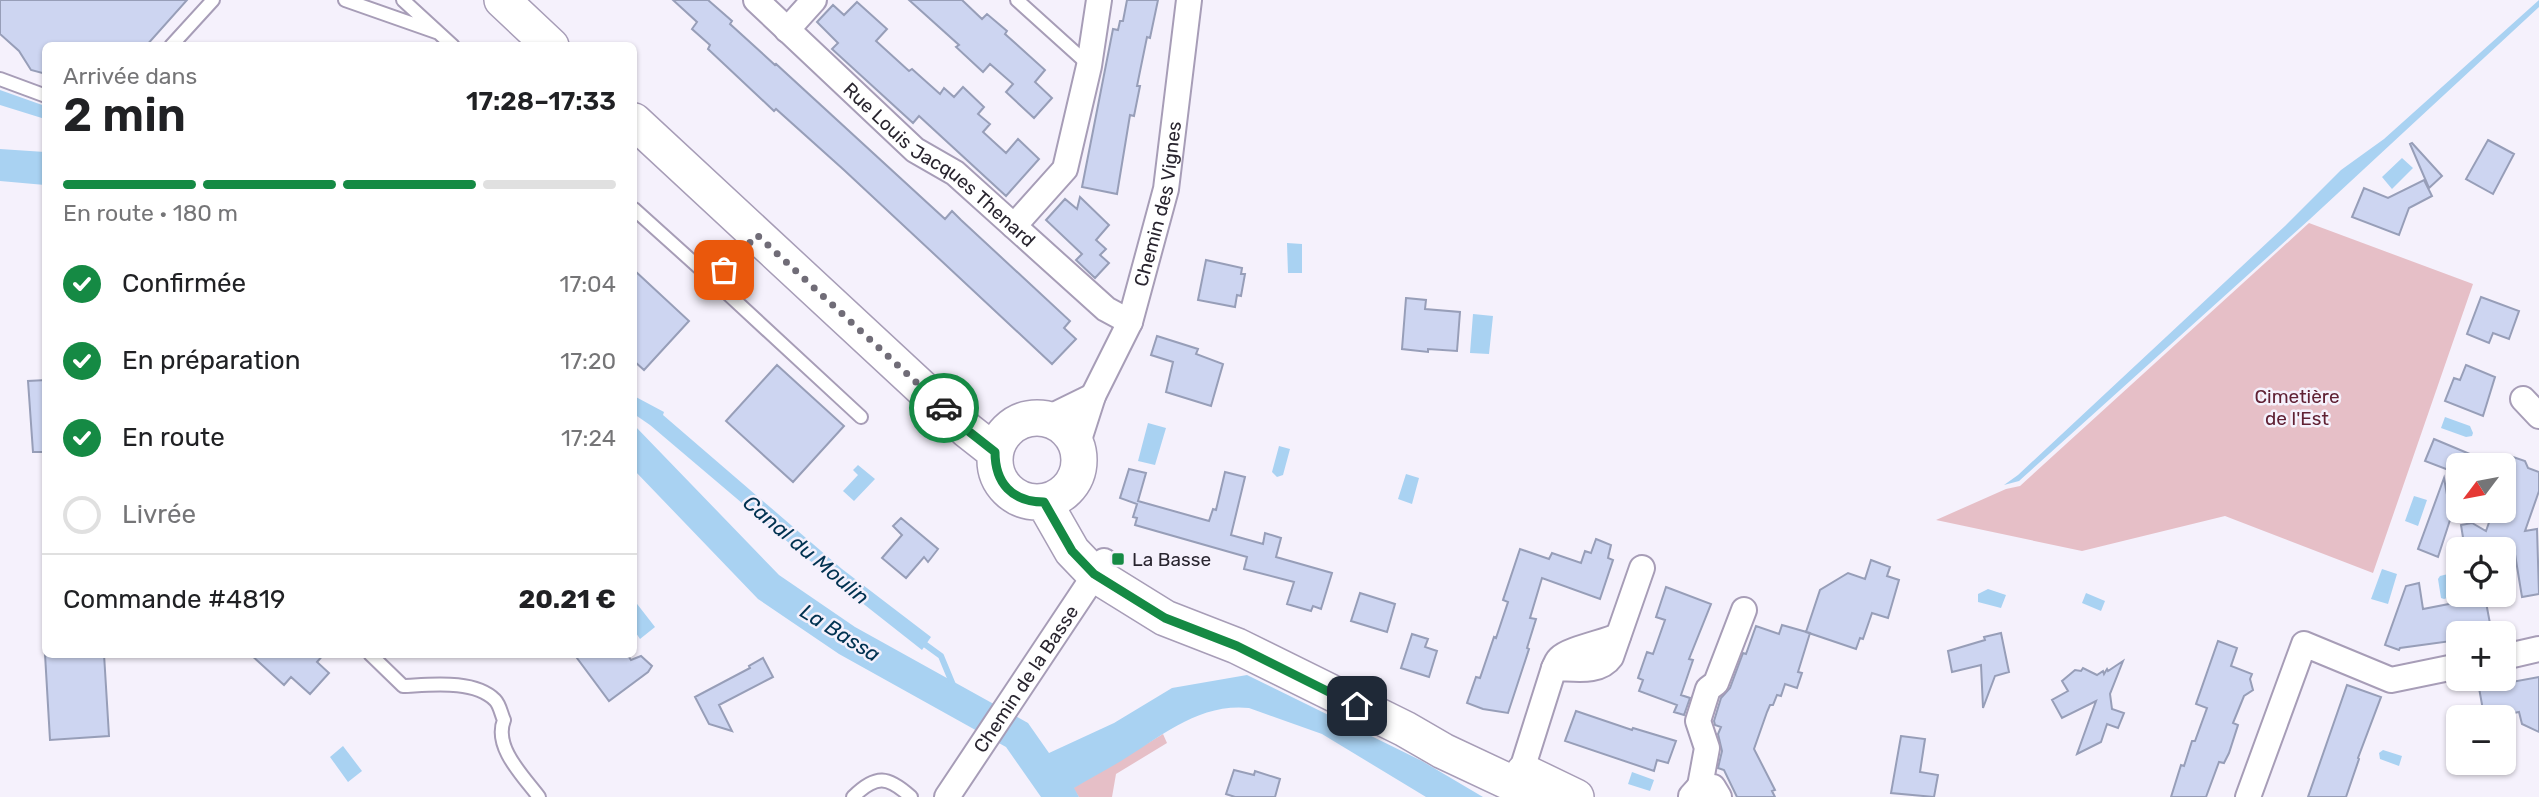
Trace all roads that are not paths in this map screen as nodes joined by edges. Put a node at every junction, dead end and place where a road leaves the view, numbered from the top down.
1 (214, 0) edge
2 (345, 0) edge
3 (403, 0) edge
4 (502, 0) edge
5 (756, 0) edge
6 (814, 0) edge
7 (1017, 0) edge
8 (1099, 0) edge
9 (1189, 0) edge
10 (787, 30) junction
11 (439, 33) junction
12 (175, 42) edge
13 (449, 42) edge
14 (547, 42) edge
15 (1089, 65) junction
16 (0, 79) edge
17 (42, 95) edge
18 (637, 124) edge
19 (637, 212) edge
20 (1014, 226) junction
21 (757, 235) junction
22 (714, 281) junction
23 (1130, 322) junction
24 (1093, 396) junction
25 (861, 417) dead end
26 (1046, 419) junction
27 (1000, 442) junction
28 (1077, 446) junction
29 (1057, 494) junction
30 (1099, 567) junction
31 (1642, 568) dead end
32 (1744, 610) dead end
33 (2539, 649) edge
34 (2516, 654) edge
35 (374, 658) edge
36 (2446, 669) edge
37 (1544, 789) edge
38 (1703, 793) edge
39 (539, 797) edge
40 (853, 797) edge
41 (911, 797) edge
42 (947, 797) edge
43 (2248, 797) edge

1 - 12 lane
2 - 11 lane
3 - 11 lane
4 - 14 main road
5 - 10 street, Rue Louis Jacques Thenard
6 - 10 street
7 - 15 lane
8 - 15 street
9 - 23 street, Chemin des Vignes
10 - 20 street, Rue Louis Jacques Thenard
11 - 13 lane
15 - 20 street
16 - 17 lane
18 - 21 main road
19 - 22 lane
20 - 23 street, Rue Louis Jacques Thenard
21 - 22 lane
21 - 27 main road
22 - 25 lane
23 - 24 street, Chemin des Vignes
24 - 26 street
24 - 28 street, Chemin des Vignes
26 - 27 main road
26 - 28 main road
27 - 29 main road
28 - 29 main road
29 - 30 main road
30 - 37 main road
30 - 42 street, Chemin de la Basse
31 - 37 street
32 - 38 street
33 - 34 street
35 - 39 lane
36 - 43 street
40 - 41 lane

